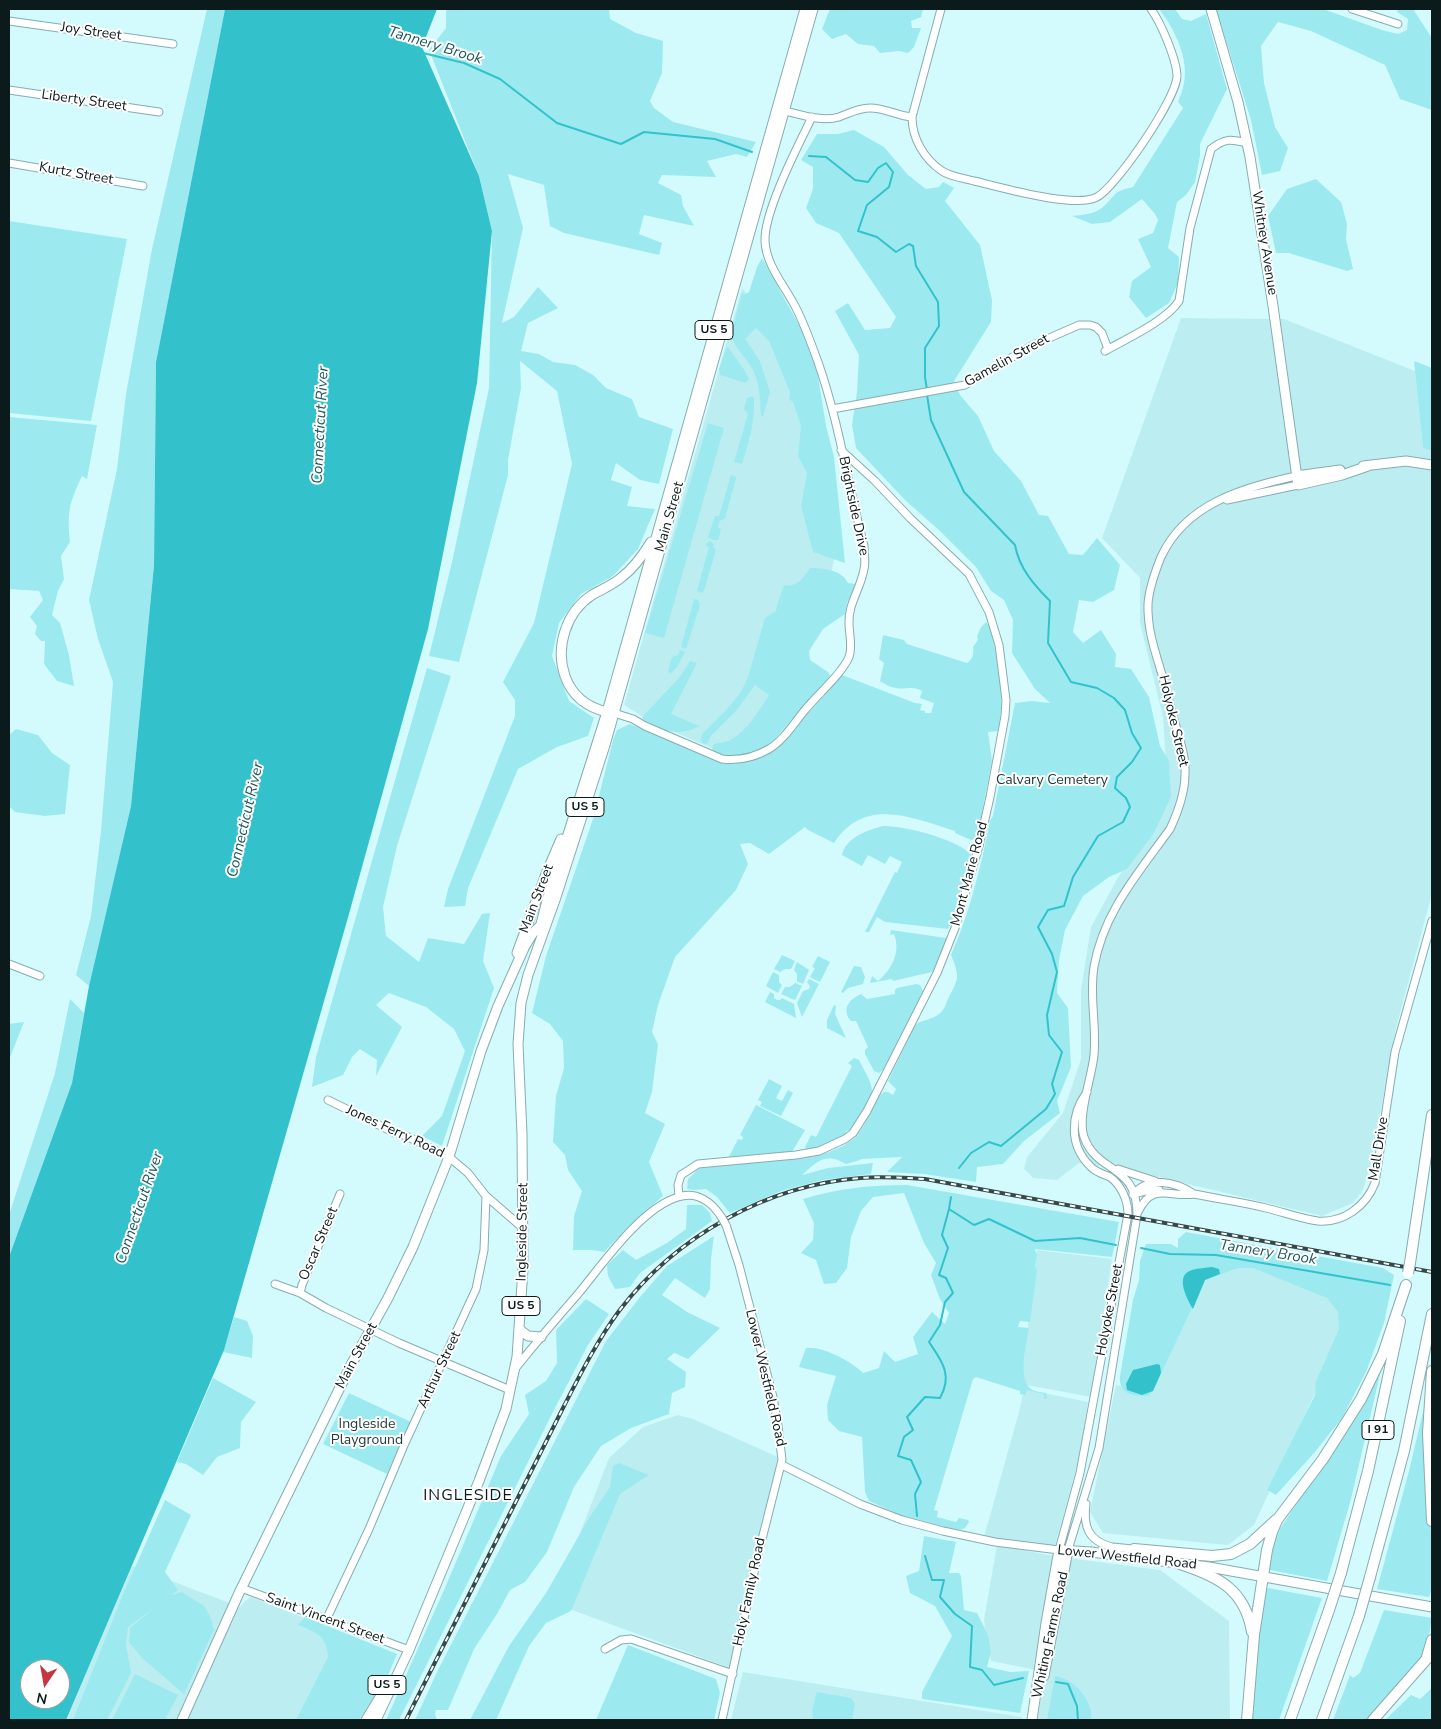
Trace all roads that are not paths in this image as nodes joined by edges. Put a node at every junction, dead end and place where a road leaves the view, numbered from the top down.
1 (805, 9) edge
2 (813, 9) edge
3 (941, 9) edge
4 (1352, 9) edge
5 (1211, 10) edge
6 (1152, 11) edge
7 (9, 21) edge
8 (1398, 24) dead end
9 (173, 44) dead end
10 (9, 90) edge
11 (785, 111) junction
12 (160, 112) dead end
13 (812, 117) junction
14 (912, 117) junction
15 (775, 130) junction
16 (1247, 143) junction
17 (9, 162) edge
18 (143, 186) dead end
19 (832, 409) junction
20 (841, 450) junction
21 (1432, 466) edge
22 (1297, 480) junction
23 (658, 531) junction
24 (610, 713) junction
25 (582, 789) junction
26 (552, 898) junction
27 (549, 917) junction
28 (1432, 921) edge
29 (541, 924) junction
30 (537, 946) junction
31 (9, 964) edge
32 (40, 976) dead end
33 (508, 982) junction
34 (1087, 1092) junction
35 (328, 1100) dead end
36 (1432, 1115) edge
37 (449, 1156) junction
38 (1113, 1167) junction
39 (1160, 1182) junction
40 (1122, 1190) junction
41 (1164, 1191) junction
42 (340, 1194) dead end
43 (1134, 1194) junction
44 (1194, 1194) junction
45 (486, 1196) junction
46 (679, 1196) junction
47 (1126, 1203) junction
48 (1137, 1215) junction
49 (524, 1229) junction
50 (275, 1284) dead end
51 (1406, 1285) junction
52 (300, 1293) junction
53 (1432, 1314) edge
54 (370, 1328) junction
55 (519, 1329) junction
56 (541, 1337) junction
57 (443, 1362) junction
58 (514, 1370) junction
59 (1432, 1371) edge
60 (510, 1390) junction
61 (782, 1465) junction
62 (1088, 1489) junction
63 (1277, 1520) junction
64 (1432, 1521) edge
65 (1134, 1549) junction
66 (1064, 1550) junction
67 (1156, 1561) junction
68 (1180, 1564) junction
69 (1263, 1577) junction
70 (241, 1588) junction
71 (1432, 1607) edge
72 (327, 1618) junction
73 (1253, 1640) junction
74 (1432, 1640) edge
75 (605, 1649) dead end
76 (409, 1650) junction
77 (1430, 1655) edge
78 (733, 1674) junction
79 (182, 1720) edge
80 (366, 1720) edge
81 (376, 1720) edge
82 (722, 1720) edge
83 (1033, 1720) edge
84 (1247, 1720) edge
85 (1290, 1720) edge
86 (1322, 1720) edge
87 (1373, 1720) edge

1 - 15 main road, US 5
2 - 11 main road, US 5
3 - 14 street
4 - 8 street
5 - 16 main road, Whitney Avenue
6 - 14 street
7 - 9 street, Joy Street
10 - 12 street, Liberty Street
11 - 13 street
11 - 15 main road, US 5
13 - 14 street
13 - 19 street, Brightside Drive
15 - 23 main road, Main Street / US 5
15 - 24 main road, Main Street / US 5
16 - 19 street, Gamelin Street
16 - 22 main road, Whitney Avenue
17 - 18 street, Kurtz Street
19 - 20 street, Brightside Drive
20 - 24 street, Brightside Drive
20 - 46 street, Mont Marie Road
21 - 22 main road
22 - 34 street, Holyoke Street
23 - 24 main road, Main Street / US 5
23 - 24 main road
24 - 25 main road, Main Street / US 5
24 - 26 main road, Main Street / US 5
25 - 26 main road, Main Street / US 5
25 - 33 main road, Main Street
26 - 27 main road, Ingleside Street / US 5
26 - 29 main road, Ingleside Street / US 5
27 - 29 main road, Main Street
27 - 30 main road, Ingleside Street / US 5
28 - 44 street, Mall Drive
29 - 30 main road, Ingleside Street / US 5
29 - 33 main road, Main Street
30 - 49 main road, Ingleside Street / US 5
31 - 32 street
33 - 37 main road, Main Street
34 - 38 street, Holyoke Street
34 - 40 street, Holyoke Street
35 - 37 street, Jones Ferry Road
36 - 51 highway, I 91
37 - 45 street, Jones Ferry Road
37 - 54 main road, Main Street
38 - 39 street, Mall Drive
38 - 43 street, Holyoke Street
39 - 43 street
39 - 44 street, Mall Drive
40 - 43 street
40 - 47 street, Holyoke Street
41 - 43 street, Mall Drive
41 - 44 street, Mall Drive
41 - 48 street
42 - 52 street, Oscar Street
43 - 47 street
43 - 48 street, Holyoke Street
45 - 49 street, Jones Ferry Road
45 - 57 street, Arthur Street
46 - 56 street
46 - 61 street, Lower Westfield Road
47 - 66 street, Holyoke Street
48 - 62 street, Holyoke Street
49 - 55 main road, Ingleside Street / US 5
50 - 52 street
51 - 63 highway
51 - 85 highway, I 91, bridge
52 - 54 street
53 - 86 highway, I 91, bridge
54 - 57 street
54 - 70 main road, Main Street
55 - 56 main road
55 - 58 main road, Ingleside Street / US 5
56 - 58 street
57 - 60 street
57 - 72 street, Arthur Street
58 - 60 main road, Ingleside Street / US 5
59 - 64 highway
60 - 76 main road, Ingleside Street / US 5
61 - 66 street, Lower Westfield Road
61 - 78 street, Holy Family Road
62 - 65 street
62 - 66 street, Holyoke Street
63 - 65 highway
63 - 69 highway
65 - 67 street
66 - 67 main road, Lower Westfield Road
66 - 83 main road, Whiting Farms Road
67 - 68 main road, Lower Westfield Road
68 - 69 main road, Lower Westfield Road
68 - 73 highway
69 - 71 main road, Lower Westfield Road
69 - 73 highway
70 - 72 street, Saint Vincent Street
70 - 79 main road, Main Street
72 - 76 street, Saint Vincent Street
73 - 84 highway
74 - 77 highway
75 - 78 street
76 - 80 main road, Ingleside Street / US 5
76 - 81 main road, Ingleside Street / US 5
77 - 87 highway
78 - 82 street, Holy Family Road

